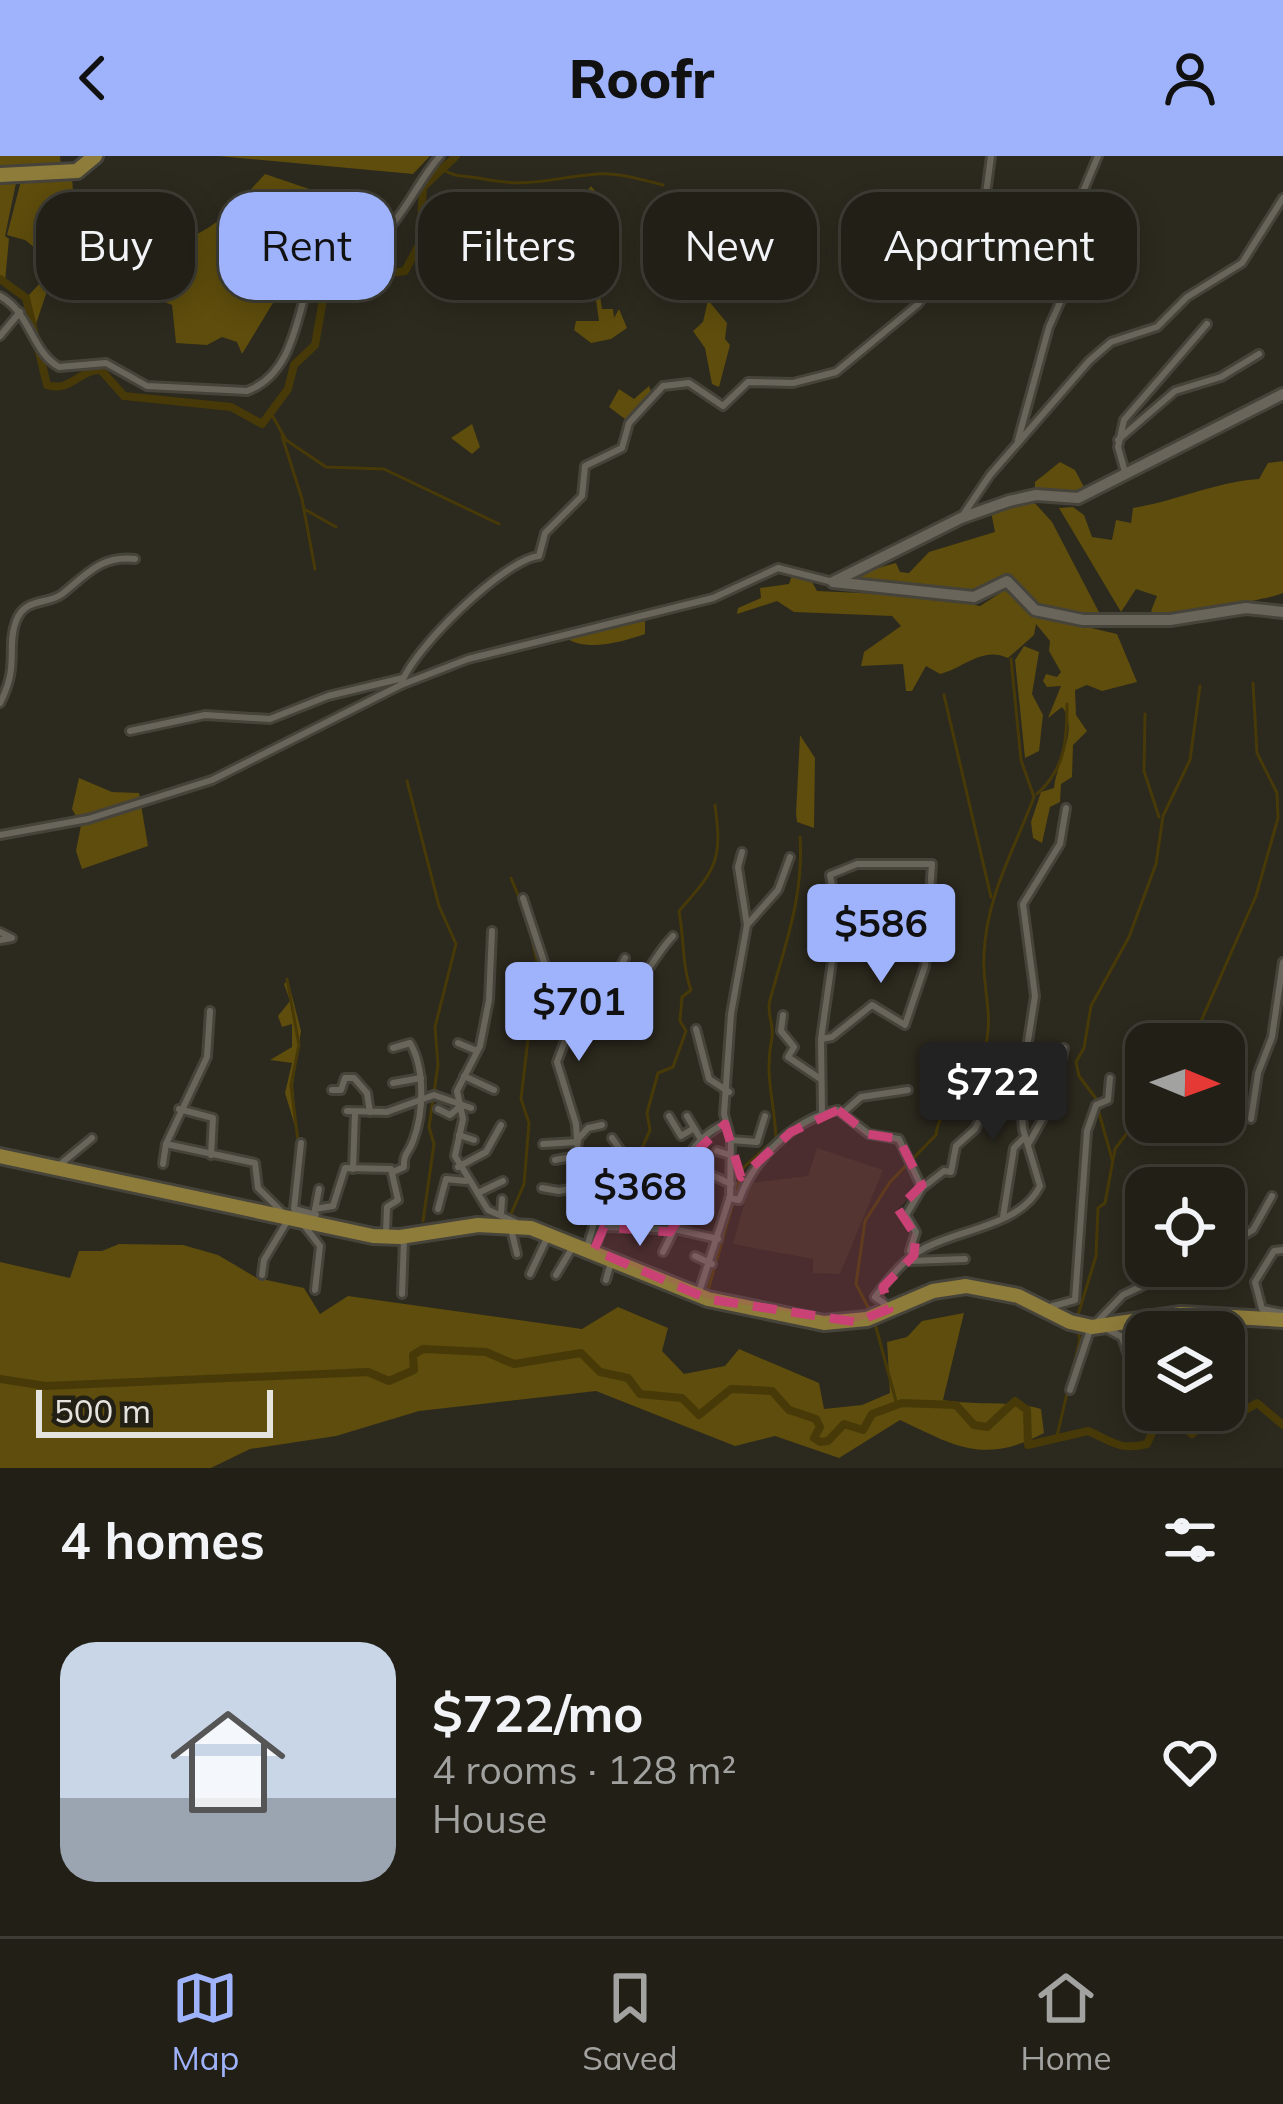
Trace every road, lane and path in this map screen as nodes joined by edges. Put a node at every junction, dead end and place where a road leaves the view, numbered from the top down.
1 (95, 156) edge
2 (440, 156) edge
3 (991, 156) edge
4 (1098, 156) edge
5 (0, 175) edge
6 (986, 192) edge
7 (1283, 198) edge
8 (0, 296) edge
9 (919, 300) edge
10 (20, 311) junction
11 (1207, 324) dead end
12 (0, 336) edge
13 (1259, 354) dead end
14 (1283, 394) edge
15 (1118, 440) junction
16 (1017, 443) junction
17 (1125, 474) junction
18 (961, 518) junction
19 (135, 559) dead end
20 (833, 582) junction
21 (1283, 612) edge
22 (402, 681) junction
23 (0, 703) edge
24 (130, 731) dead end
25 (1066, 808) dead end
26 (0, 835) edge
27 (742, 852) dead end
28 (790, 857) dead end
29 (523, 898) dead end
30 (747, 926) junction
31 (492, 931) dead end
32 (929, 934) junction
33 (673, 936) dead end
34 (835, 945) junction
35 (625, 958) dead end
36 (1283, 962) edge
37 (210, 1011) dead end
38 (783, 1015) dead end
39 (696, 1029) dead end
40 (595, 1030) junction
41 (567, 1035) junction
42 (820, 1040) junction
43 (458, 1043) dead end
44 (393, 1048) dead end
45 (1064, 1048) dead end
46 (478, 1051) junction
47 (464, 1076) junction
48 (421, 1078) junction
49 (819, 1078) junction
50 (1110, 1078) dead end
51 (393, 1083) dead end
52 (332, 1090) dead end
53 (494, 1090) dead end
54 (908, 1090) dead end
55 (729, 1092) junction
56 (420, 1102) junction
57 (458, 1105) junction
58 (986, 1107) dead end
59 (471, 1108) dead end
60 (179, 1109) junction
61 (437, 1109) dead end
62 (370, 1112) junction
63 (844, 1112) junction
64 (822, 1115) junction
65 (669, 1116) dead end
66 (687, 1116) dead end
67 (765, 1116) dead end
68 (1251, 1119) dead end
69 (725, 1124) junction
70 (501, 1125) dead end
71 (602, 1125) dead end
72 (691, 1130) junction
73 (459, 1135) junction
74 (92, 1138) dead end
75 (612, 1138) dead end
76 (474, 1140) dead end
77 (578, 1140) junction
78 (731, 1140) junction
79 (1027, 1140) junction
80 (301, 1142) dead end
81 (703, 1143) junction
82 (166, 1144) junction
83 (543, 1144) dead end
84 (717, 1151) dead end
85 (211, 1155) junction
86 (730, 1155) junction
87 (578, 1156) junction
88 (0, 1158) edge
89 (555, 1160) dead end
90 (164, 1164) dead end
91 (458, 1167) junction
92 (353, 1168) junction
93 (55, 1170) junction
94 (392, 1172) junction
95 (705, 1172) dead end
96 (671, 1178) junction
97 (97, 1180) junction
98 (503, 1180) dead end
99 (647, 1180) dead end
100 (466, 1181) junction
101 (590, 1182) junction
102 (731, 1184) junction
103 (922, 1187) junction
104 (542, 1188) dead end
105 (319, 1189) dead end
106 (478, 1193) junction
107 (1272, 1196) dead end
108 (730, 1198) junction
109 (502, 1199) dead end
110 (438, 1208) dead end
111 (292, 1216) junction
112 (317, 1216) junction
113 (1004, 1217) junction
114 (509, 1222) junction
115 (604, 1227) junction
116 (643, 1228) junction
117 (673, 1230) junction
118 (549, 1232) junction
119 (1245, 1235) edge
120 (386, 1237) junction
121 (404, 1237) junction
122 (719, 1239) junction
123 (585, 1246) junction
124 (1283, 1250) edge
125 (663, 1252) dead end
126 (517, 1253) dead end
127 (914, 1255) junction
128 (694, 1256) dead end
129 (612, 1258) junction
130 (965, 1259) dead end
131 (906, 1261) junction
132 (712, 1264) junction
133 (530, 1274) dead end
134 (262, 1275) dead end
135 (556, 1275) dead end
136 (605, 1280) dead end
137 (1140, 1287) edge
138 (316, 1290) dead end
139 (401, 1294) dead end
140 (697, 1295) junction
141 (1043, 1308) junction
142 (890, 1309) junction
143 (1283, 1317) edge
144 (1093, 1327) junction
145 (1125, 1348) edge
146 (1070, 1390) dead end

1 - 5 highway
2 - 10 street
3 - 6 street
4 - 16 street
7 - 16 street
8 - 10 street
9 - 22 street
10 - 12 street
11 - 15 street
13 - 15 street
14 - 17 main road
15 - 17 street
16 - 18 street
17 - 18 main road
18 - 20 main road
19 - 23 street
20 - 21 main road
20 - 22 street
22 - 24 street
22 - 26 street
25 - 79 street
27 - 30 street
28 - 30 street
29 - 41 street
30 - 55 street
31 - 46 street
32 - 34 street
32 - 34 street
32 - 42 street
33 - 40 street
34 - 42 street
35 - 40 street
36 - 68 street
37 - 60 street
38 - 49 street
39 - 55 street
40 - 41 street
41 - 77 street
42 - 49 street
43 - 46 street
44 - 48 street
45 - 79 street
46 - 47 street
47 - 53 street
47 - 57 street
48 - 51 street
48 - 56 street
49 - 64 street
50 - 141 street
52 - 62 street
54 - 63 street
55 - 69 street
56 - 57 street
56 - 62 street
56 - 94 street
57 - 59 street
57 - 61 street
57 - 73 street
58 - 103 street
60 - 82 street
60 - 85 street
62 - 92 street
63 - 64 street
63 - 103 street
64 - 108 street
65 - 72 street
66 - 72 street
67 - 78 street
69 - 78 street
69 - 81 street
70 - 91 street
71 - 77 street
72 - 81 street
73 - 76 street
73 - 91 street
74 - 93 street
75 - 101 street
77 - 83 street
77 - 87 street
78 - 86 street
79 - 113 street
79 - 113 street
80 - 112 street
81 - 96 street
82 - 85 street
82 - 90 street
84 - 86 street
85 - 111 street
86 - 102 street
87 - 89 street
87 - 101 street
88 - 93 highway
88 - 97 highway
91 - 100 street
92 - 94 street
92 - 112 street
93 - 97 highway
94 - 120 street
95 - 102 street
96 - 116 street
96 - 117 street
97 - 111 highway
98 - 106 street
99 - 115 street
100 - 106 street
100 - 110 street
101 - 104 street
101 - 123 street
102 - 108 street
103 - 127 street
105 - 112 street
106 - 114 street
107 - 119 street
108 - 122 street
109 - 114 street
111 - 112 highway
111 - 134 street
111 - 138 street
112 - 120 highway
113 - 127 street
114 - 118 highway
114 - 121 highway
114 - 126 street
115 - 116 street
115 - 123 street
116 - 117 street
117 - 122 street
117 - 125 street
118 - 123 highway
118 - 133 street
120 - 121 highway
121 - 139 street
122 - 132 street
123 - 129 highway
123 - 135 street
124 - 143 street
127 - 131 street
128 - 132 street
129 - 136 street
129 - 140 highway
130 - 131 street
131 - 142 street
132 - 140 street
137 - 144 street
140 - 142 highway
141 - 142 highway
141 - 144 highway
143 - 144 highway
144 - 145 street
144 - 146 street

